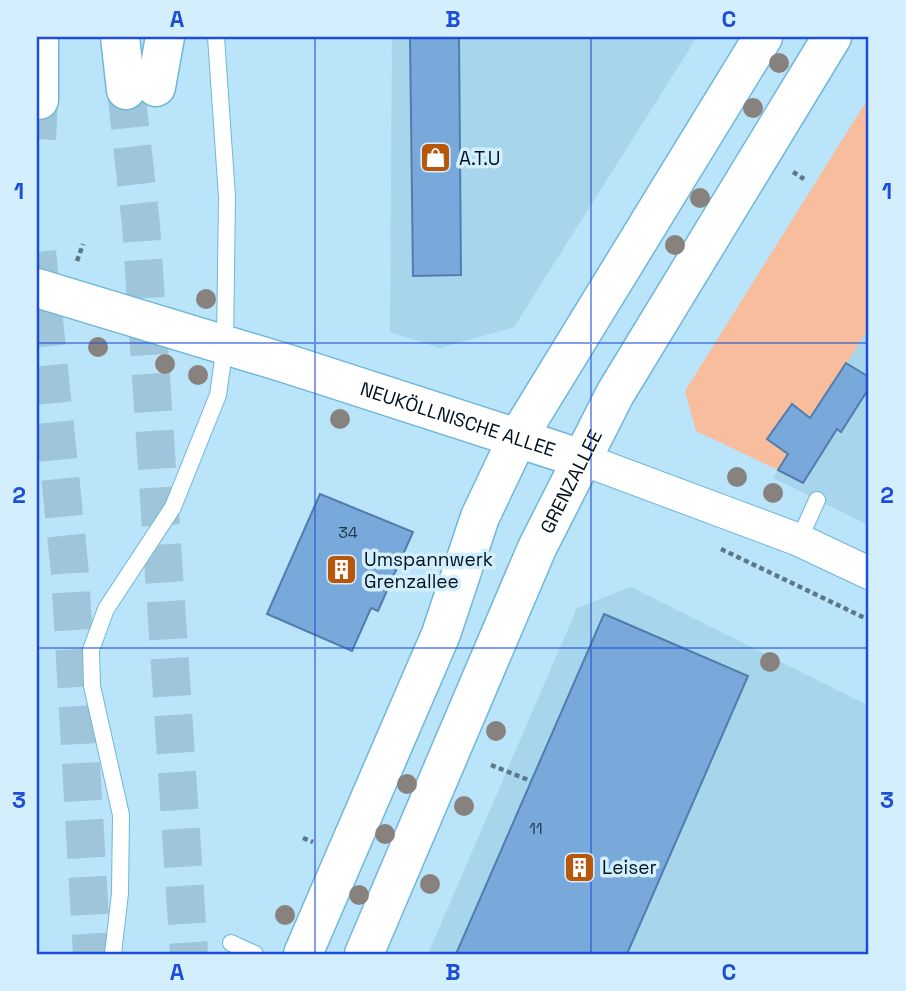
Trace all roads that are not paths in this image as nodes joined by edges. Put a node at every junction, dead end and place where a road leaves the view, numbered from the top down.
1 (39, 37) edge
2 (120, 37) edge
3 (165, 37) edge
4 (216, 37) edge
5 (763, 37) edge
6 (832, 37) edge
7 (39, 100) dead end
8 (37, 288) edge
9 (225, 345) junction
10 (518, 438) junction
11 (582, 459) junction
12 (817, 500) dead end
13 (799, 540) junction
14 (869, 573) edge
15 (231, 943) dead end
16 (113, 954) edge
17 (255, 954) edge
18 (303, 954) edge
19 (364, 954) edge

1 - 7 main road
2 - 3 main road
4 - 9 lane
5 - 10 main road
6 - 11 main road, GRENZALLEE
8 - 9 main road, NEUKÖLLNISCHE ALLEE
9 - 10 main road, NEUKÖLLNISCHE ALLEE
9 - 16 lane
10 - 11 main road, NEUKÖLLNISCHE ALLEE
10 - 18 main road
11 - 13 street, NEUKÖLLNISCHE ALLEE
11 - 19 main road, GRENZALLEE
12 - 13 lane
13 - 14 street, NEUKÖLLNISCHE ALLEE
15 - 17 lane

